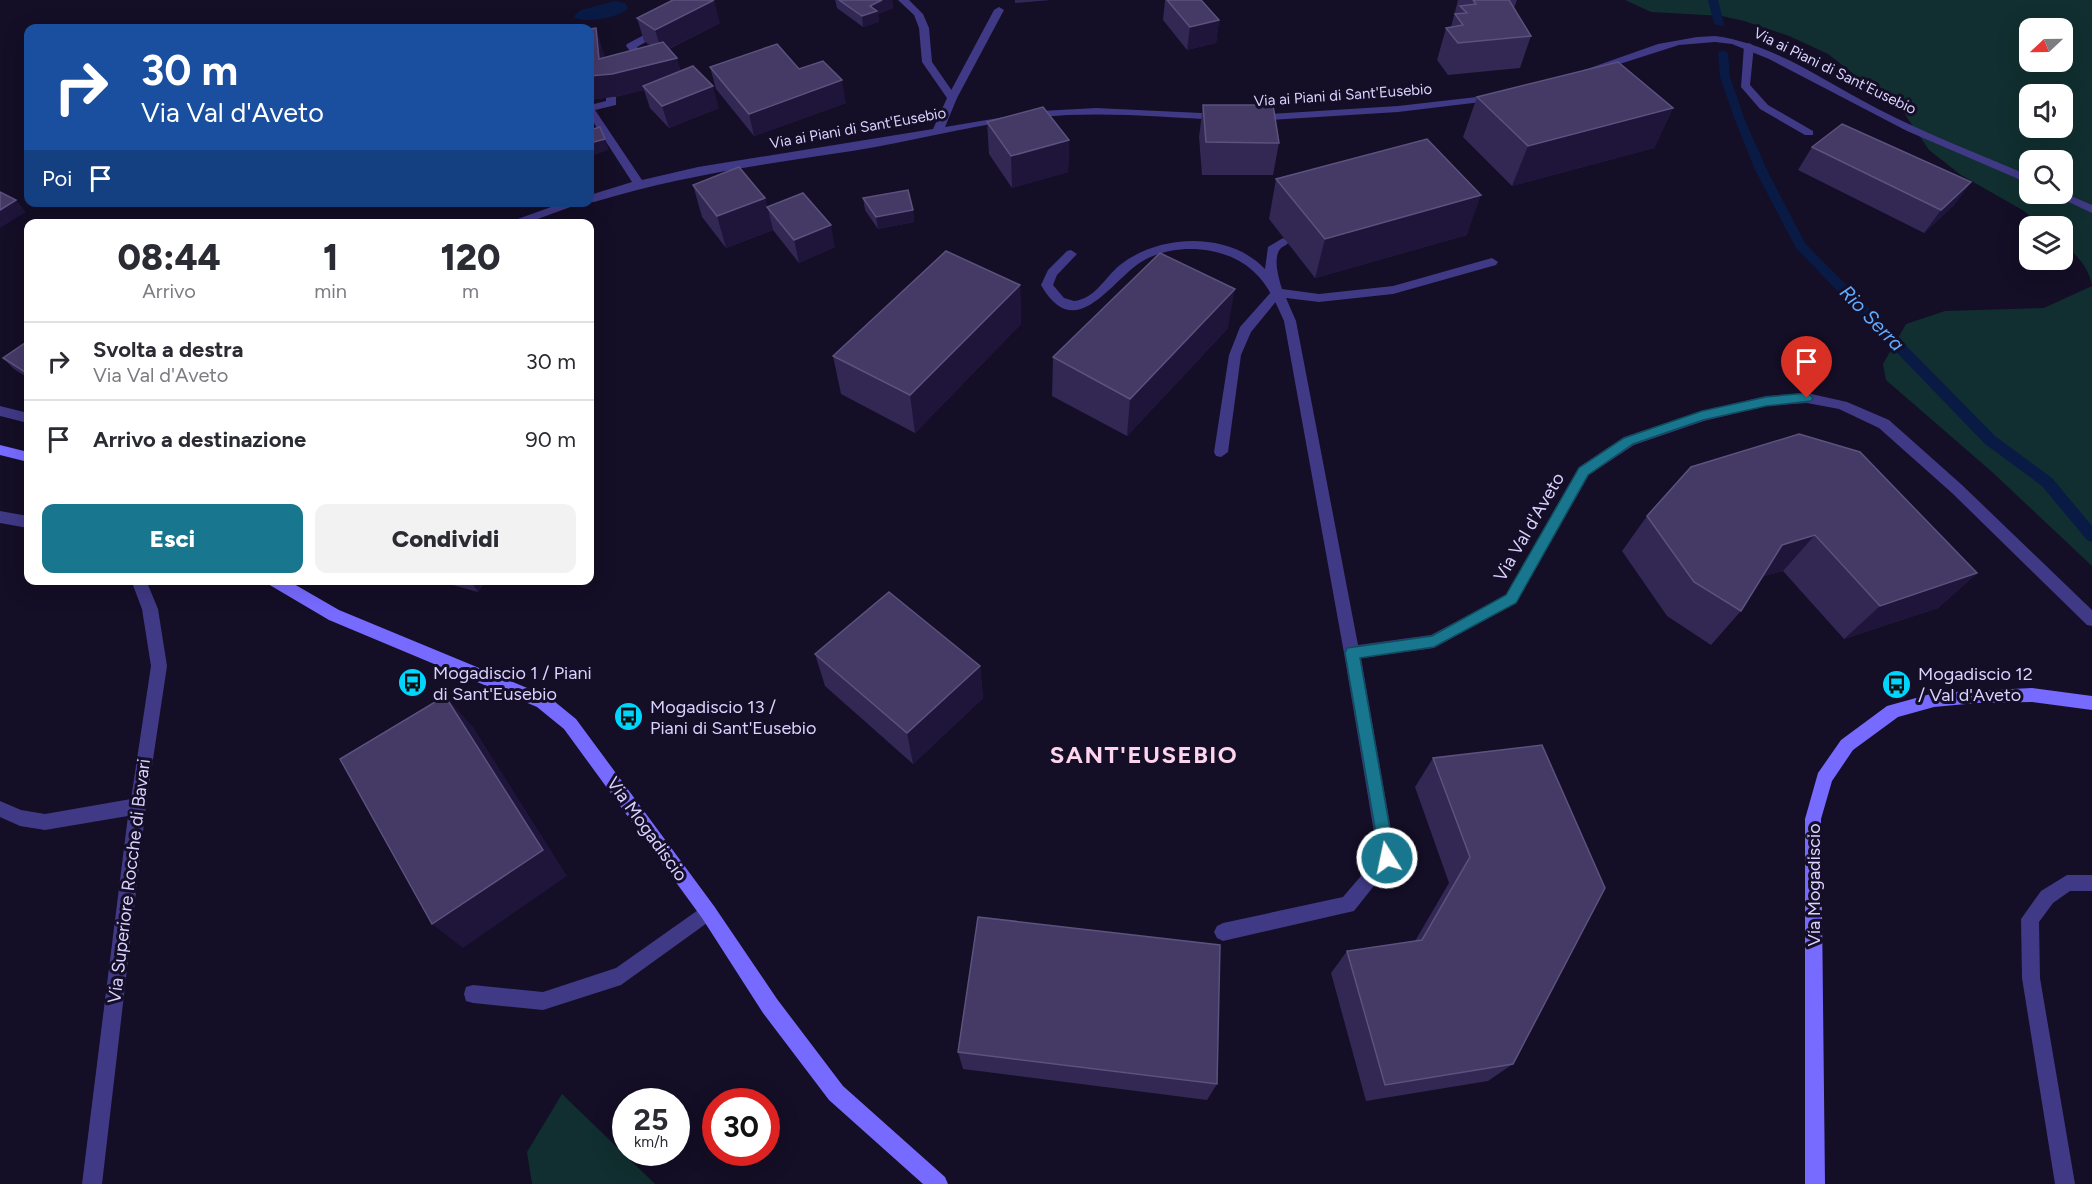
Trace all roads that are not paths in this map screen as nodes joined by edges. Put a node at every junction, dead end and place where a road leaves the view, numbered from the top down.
1 (903, 0) edge
2 (999, 10) dead end
3 (671, 24) edge
4 (1749, 46) junction
5 (625, 70) edge
6 (1559, 79) edge
7 (1509, 94) edge
8 (611, 97) edge
9 (952, 98) junction
10 (594, 108) edge
11 (594, 115) edge
12 (937, 132) junction
13 (1809, 133) dead end
14 (2019, 176) edge
15 (639, 183) junction
16 (594, 198) edge
17 (2073, 201) edge
18 (563, 207) edge
19 (2092, 209) edge
20 (526, 219) edge
21 (1283, 242) dead end
22 (1071, 254) dead end
23 (1492, 262) dead end
24 (1277, 293) junction
25 (0, 411) edge
26 (24, 417) edge
27 (0, 450) edge
28 (1221, 452) dead end
29 (24, 456) edge
30 (0, 517) edge
31 (24, 521) edge
32 (140, 585) edge
33 (282, 585) edge
34 (2092, 620) edge
35 (1352, 653) junction
36 (2092, 704) edge
37 (138, 806) junction
38 (0, 809) edge
39 (2092, 884) edge
40 (708, 912) junction
41 (1223, 932) dead end
42 (473, 994) dead end
43 (92, 1184) edge
44 (938, 1184) edge
45 (1815, 1184) edge
46 (2065, 1184) edge

1 - 9 street
2 - 9 street
3 - 5 street
4 - 6 street, Via ai Piani di Sant'Eusebio
4 - 13 street
4 - 14 street, Via ai Piani di Sant'Eusebio
7 - 12 street, Via ai Piani di Sant'Eusebio
8 - 10 street
9 - 12 street
11 - 15 street
12 - 15 street, Via ai Piani di Sant'Eusebio
15 - 16 street, Via ai Piani di Sant'Eusebio
17 - 19 street
18 - 20 street
21 - 24 street
22 - 24 street
23 - 24 street
24 - 28 street
24 - 35 street
25 - 26 street
27 - 29 street
30 - 31 street
32 - 37 street, Via Superiore Rocche di Bavari
33 - 40 street, Via Mogadiscio
34 - 35 street, Via Val d'Aveto
35 - 41 street
36 - 45 street, Via Mogadiscio
37 - 38 street
37 - 43 street, Via Superiore Rocche di Bavari
39 - 46 street
40 - 42 street
40 - 44 street, Via Mogadiscio

